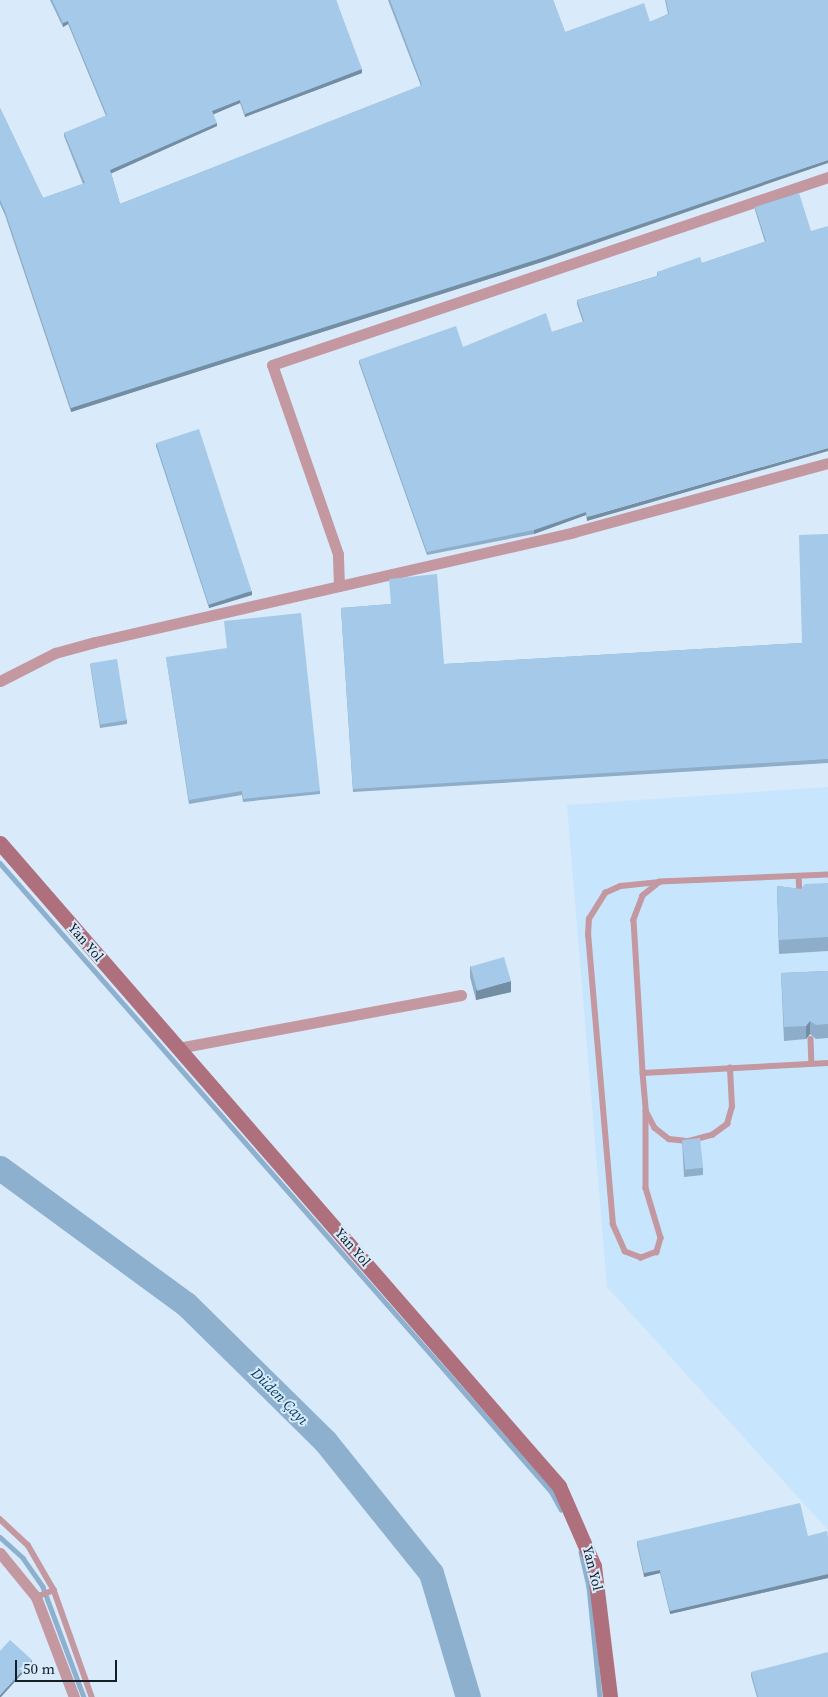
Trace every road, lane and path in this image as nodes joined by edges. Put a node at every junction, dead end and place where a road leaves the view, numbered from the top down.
1 (828, 177) edge
2 (828, 463) edge
3 (339, 586) junction
4 (0, 681) edge
5 (0, 843) edge
6 (828, 875) edge
7 (799, 876) junction
8 (660, 882) junction
9 (800, 898) edge
10 (461, 996) dead end
11 (811, 1039) dead end
12 (178, 1048) junction
13 (828, 1063) edge
14 (812, 1064) junction
15 (730, 1068) junction
16 (643, 1073) junction
17 (646, 1111) junction
18 (0, 1519) edge
19 (0, 1553) edge
20 (52, 1590) junction
21 (36, 1597) junction
22 (74, 1697) edge
23 (92, 1697) edge
24 (610, 1697) edge

1 - 3 street
2 - 3 street
3 - 4 street
5 - 12 street, Yan Yol
6 - 7 lane
7 - 8 lane
7 - 9 lane
8 - 16 lane
8 - 17 lane
10 - 12 street
11 - 14 lane
12 - 24 street, Yan Yol
13 - 14 lane
14 - 15 lane
15 - 16 lane
15 - 17 lane
16 - 17 lane
18 - 20 lane
19 - 21 street
20 - 21 lane
20 - 23 lane
21 - 22 street

